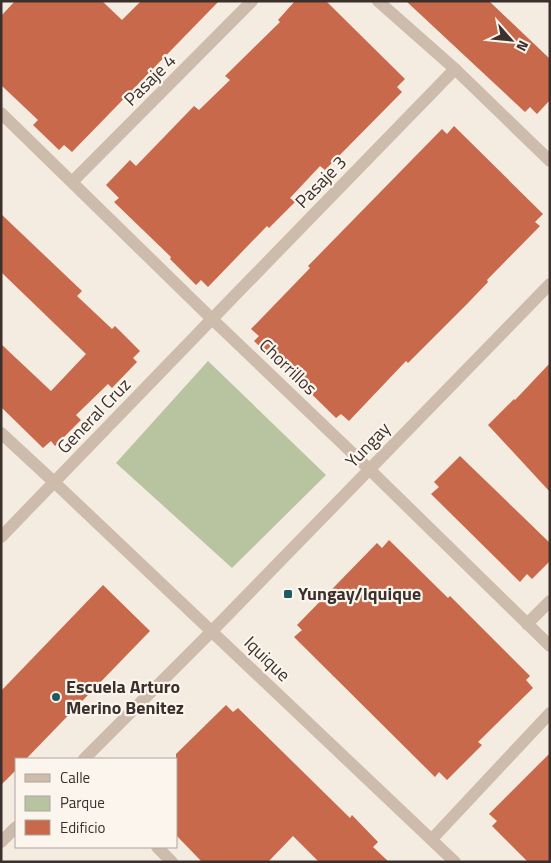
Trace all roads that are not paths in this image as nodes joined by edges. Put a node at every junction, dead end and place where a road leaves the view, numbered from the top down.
1 (252, 1) edge
2 (378, 1) edge
3 (455, 69) junction
4 (1, 114) edge
5 (550, 161) edge
6 (72, 182) junction
7 (550, 284) edge
8 (212, 319) junction
9 (1, 433) edge
10 (369, 469) junction
11 (54, 482) junction
12 (1, 537) edge
13 (550, 600) edge
14 (527, 624) junction
15 (212, 630) junction
16 (550, 646) edge
17 (550, 712) edge
18 (85, 758) edge
19 (15, 828) edge
20 (432, 840) junction
21 (1, 842) edge
22 (158, 848) edge
23 (172, 862) edge
24 (455, 862) edge

1 - 6 street, Pasaje 4
2 - 3 street
3 - 5 street
3 - 8 street, Pasaje 3
4 - 6 street, Chorrillos
6 - 8 street, Chorrillos
7 - 10 street, Yungay
8 - 10 street, Chorrillos
8 - 11 street, General Cruz
9 - 11 street, Iquique
10 - 14 street, Chorrillos
10 - 15 street, Yungay
11 - 12 street, General Cruz
11 - 15 street, Iquique
13 - 14 street
14 - 16 street, Chorrillos
15 - 18 street, Yungay
15 - 20 street, Iquique
17 - 20 street
19 - 21 street
20 - 24 street, Iquique
22 - 23 street

